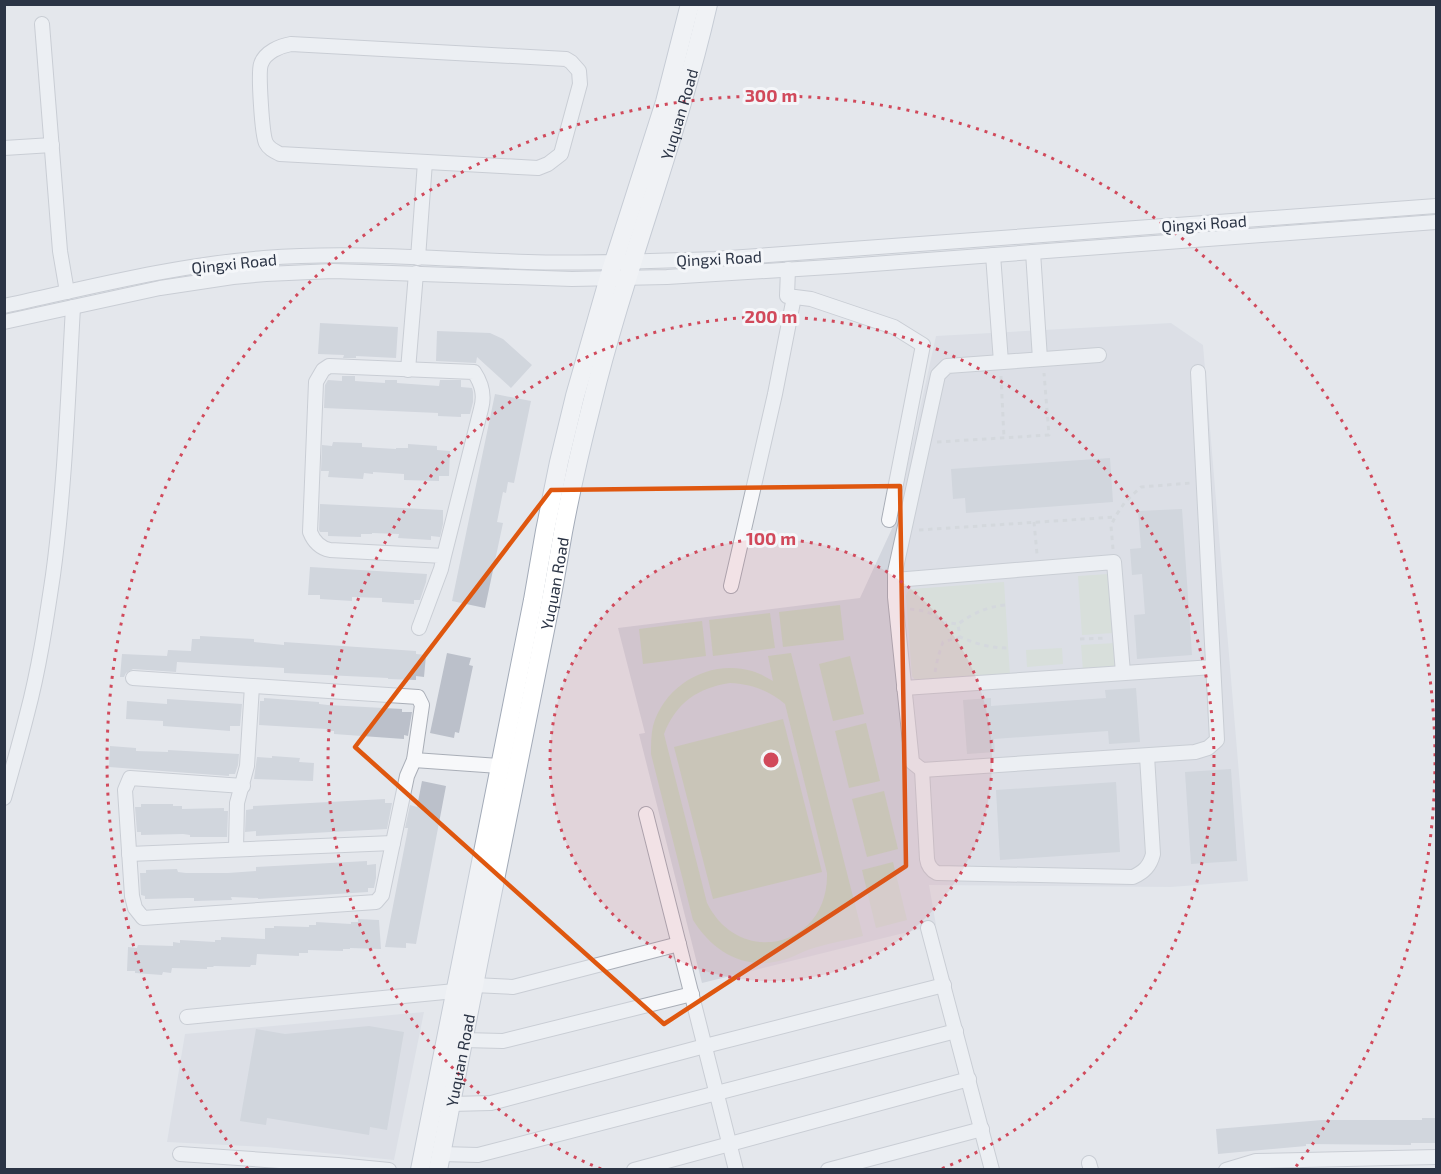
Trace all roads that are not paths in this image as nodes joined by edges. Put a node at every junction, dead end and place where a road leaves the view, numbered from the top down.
1 (690, 4) edge
2 (708, 4) edge
3 (42, 24) dead end
4 (52, 145) junction
5 (4, 148) edge
6 (424, 162) junction
7 (1437, 206) edge
8 (1437, 222) edge
9 (1033, 252) junction
10 (993, 255) junction
11 (418, 258) junction
12 (788, 269) junction
13 (629, 270) junction
14 (611, 271) junction
15 (417, 273) junction
16 (67, 292) junction
17 (794, 297) junction
18 (4, 306) edge
19 (73, 307) junction
20 (4, 322) edge
21 (1099, 355) dead end
22 (1042, 359) junction
23 (1001, 362) junction
24 (408, 370) junction
25 (1197, 372) dead end
26 (889, 520) dead end
27 (444, 556) junction
28 (895, 580) junction
29 (731, 586) dead end
30 (419, 628) dead end
31 (1213, 667) junction
32 (1122, 673) junction
33 (133, 678) dead end
34 (252, 686) junction
35 (904, 688) junction
36 (1147, 756) junction
37 (414, 760) junction
38 (499, 766) junction
39 (922, 770) junction
40 (243, 786) junction
41 (4, 798) edge
42 (646, 814) dead end
43 (393, 843) junction
44 (236, 849) junction
45 (129, 854) junction
46 (928, 928) dead end
47 (679, 944) junction
48 (474, 985) junction
49 (944, 985) junction
50 (455, 991) junction
51 (692, 994) junction
52 (187, 1017) dead end
53 (956, 1031) junction
54 (463, 1040) junction
55 (705, 1046) junction
56 (969, 1080) junction
57 (717, 1093) junction
58 (451, 1104) junction
59 (982, 1129) junction
60 (730, 1144) junction
61 (180, 1154) dead end
62 (1437, 1157) edge
63 (439, 1162) edge
64 (246, 1164) edge
65 (389, 1170) edge
66 (420, 1170) edge
67 (634, 1170) edge
68 (736, 1170) edge
69 (828, 1170) edge
70 (992, 1170) edge
71 (1226, 1170) edge

1 - 14 main road, Yuquan Road
2 - 13 main road, Yuquan Road
3 - 4 street
4 - 5 street
4 - 16 street
6 - 6 street
6 - 11 street
7 - 13 street, Qingxi Road
8 - 9 street, Qingxi Road
9 - 10 street, Qingxi Road
9 - 22 street
10 - 12 street, Qingxi Road
10 - 23 street
11 - 14 street, Qingxi Road
11 - 16 street, Qingxi Road
12 - 13 street, Qingxi Road
12 - 17 street
13 - 14 street, Qingxi Road
13 - 48 main road, Yuquan Road
14 - 15 street, Qingxi Road
14 - 38 main road, Yuquan Road
15 - 19 street, Qingxi Road
15 - 24 street
16 - 18 street, Qingxi Road
17 - 26 street
17 - 29 street
19 - 20 street, Qingxi Road
19 - 41 street
21 - 22 street
22 - 23 street
23 - 28 street
24 - 27 street
24 - 27 street
25 - 31 street
27 - 30 street
28 - 32 street
28 - 35 street
31 - 32 street
31 - 36 street
32 - 35 street
33 - 34 street
34 - 37 street
34 - 40 street
35 - 39 street
36 - 39 street
36 - 39 street
37 - 38 street
37 - 43 street
38 - 50 main road, Yuquan Road
40 - 44 street
40 - 45 street
42 - 47 street
43 - 44 street
43 - 45 street
44 - 45 street
46 - 49 street
47 - 48 street
47 - 51 street
48 - 54 main road, Yuquan Road
49 - 53 street
49 - 55 street
50 - 52 street
50 - 66 main road, Yuquan Road
51 - 54 street
51 - 55 street
53 - 56 street
53 - 57 street
54 - 58 main road, Yuquan Road
55 - 57 street
55 - 58 street
56 - 59 street
56 - 60 street
57 - 60 street
57 - 63 street
58 - 63 main road, Yuquan Road
59 - 69 street
59 - 70 street
60 - 67 street
60 - 68 street
61 - 64 street
62 - 71 street
64 - 65 street

